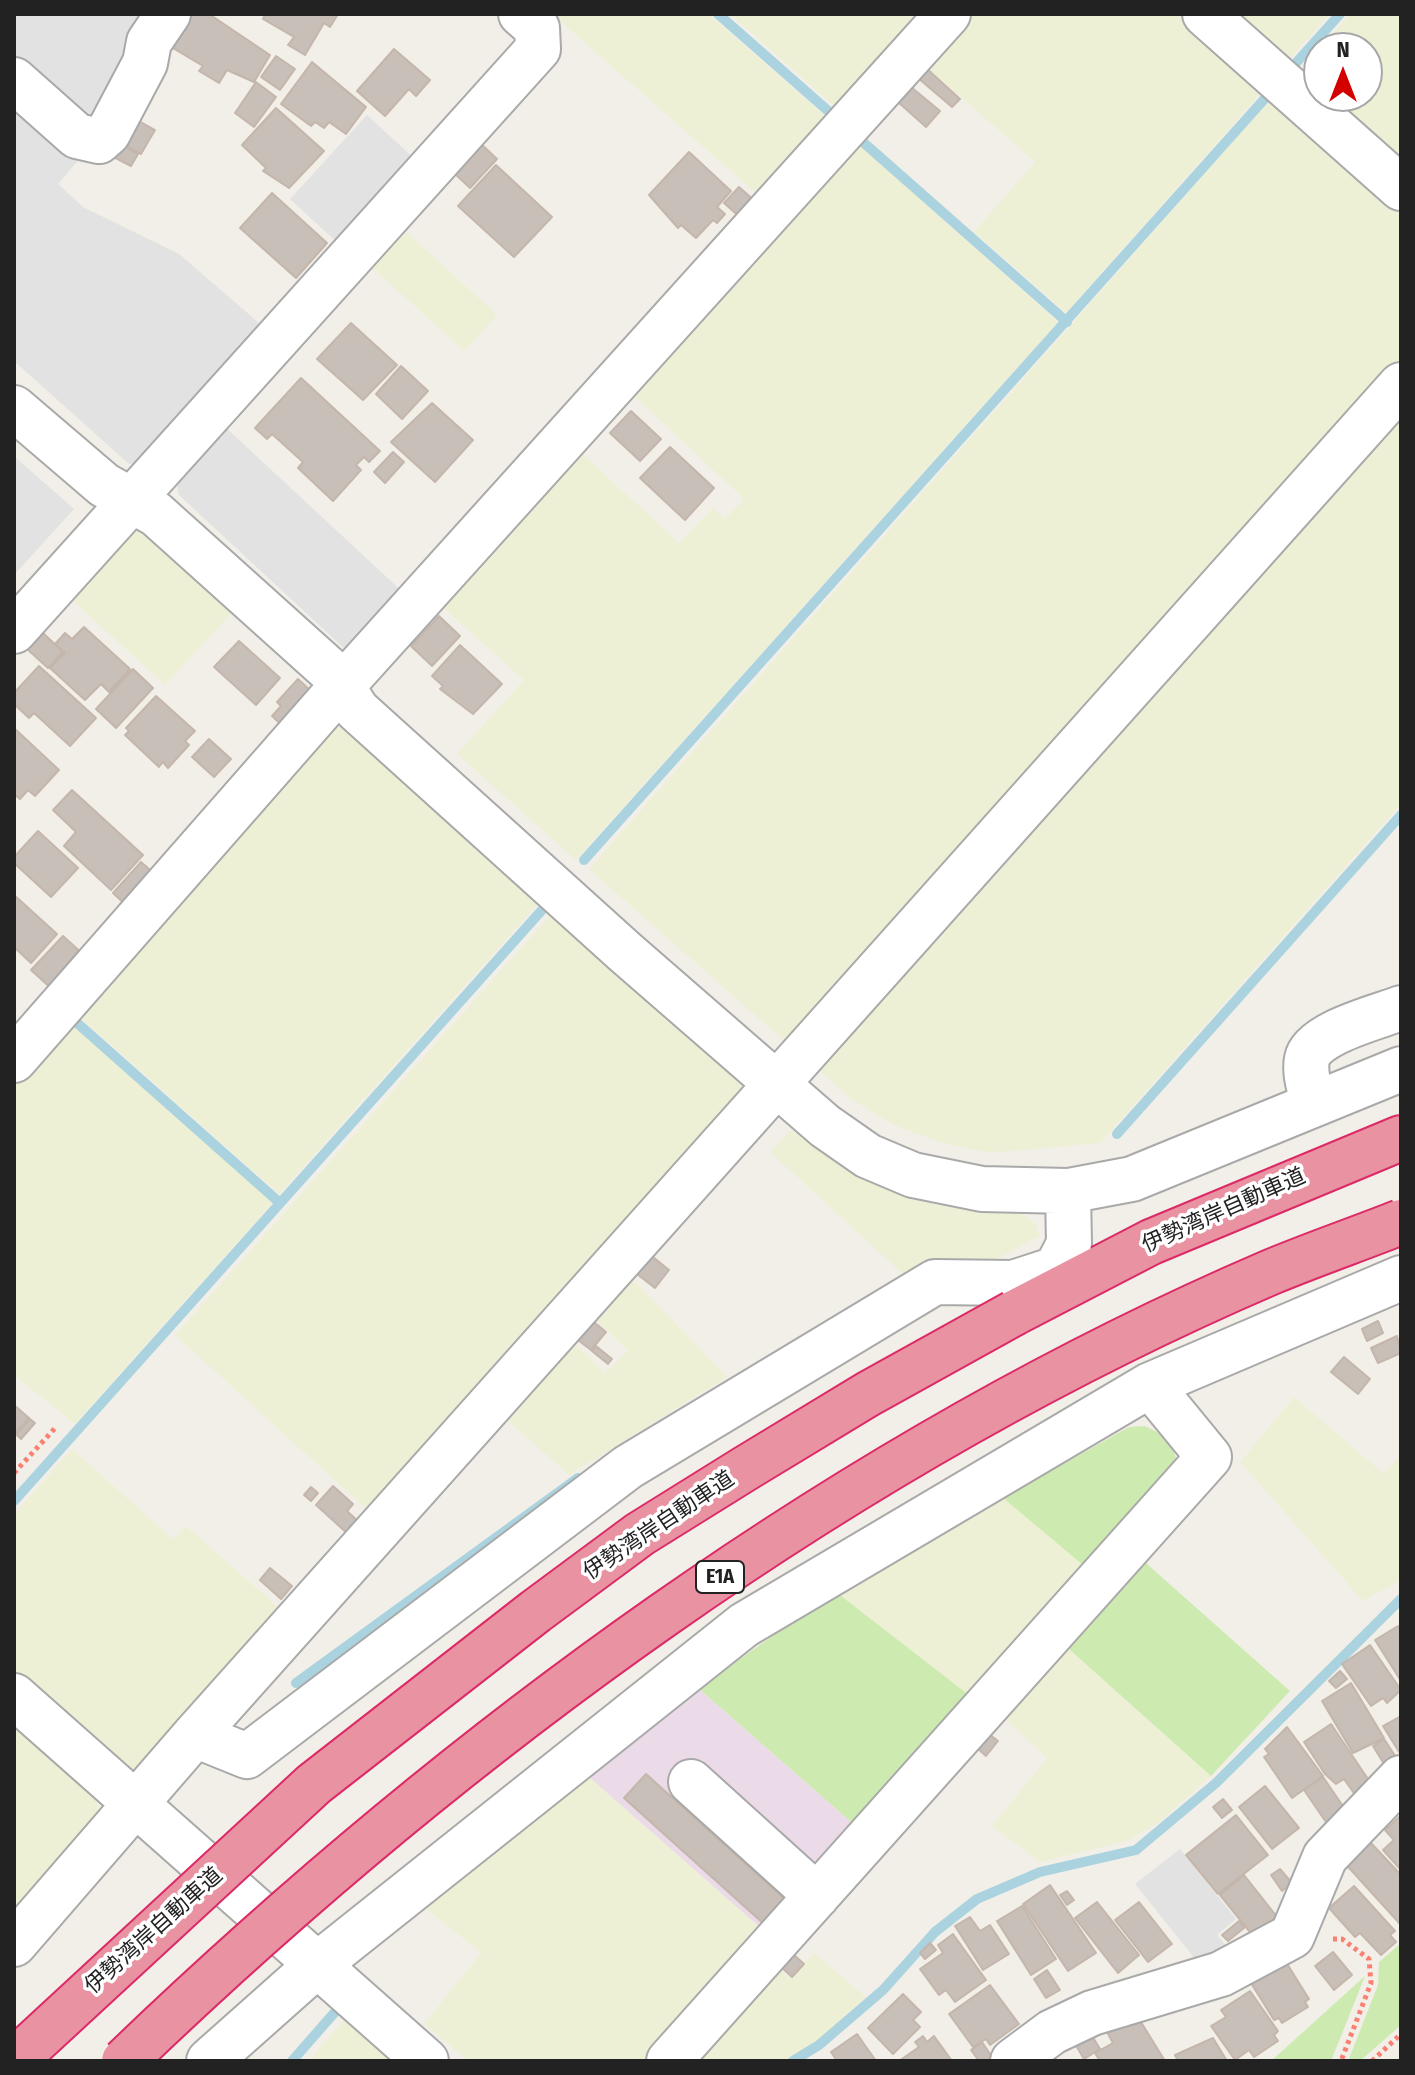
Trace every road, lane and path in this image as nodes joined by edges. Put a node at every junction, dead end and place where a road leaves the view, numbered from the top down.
1 (168, 14) edge
2 (521, 14) edge
3 (948, 14) edge
4 (1205, 14) edge
5 (14, 80) edge
6 (1401, 188) edge
7 (1401, 385) edge
8 (14, 408) edge
9 (131, 500) junction
10 (14, 631) edge
11 (341, 687) junction
12 (1401, 1008) edge
13 (14, 1060) edge
14 (1401, 1069) edge
15 (776, 1083) junction
16 (1313, 1103) junction
17 (1401, 1138) edge
18 (1068, 1191) junction
19 (1401, 1222) edge
20 (1401, 1278) edge
21 (1150, 1385) junction
22 (57, 1426) dead end
23 (14, 1473) edge
24 (14, 1696) edge
25 (195, 1735) junction
26 (1401, 1778) edge
27 (691, 1782) dead end
28 (137, 1805) junction
29 (817, 1896) junction
30 (1292, 1936) junction
31 (14, 1944) edge
32 (317, 1965) junction
33 (1401, 2034) edge
34 (14, 2061) edge
35 (124, 2061) edge
36 (209, 2061) edge
37 (426, 2061) edge
38 (669, 2061) edge
39 (1013, 2061) edge
40 (1341, 2061) edge
41 (1372, 2061) edge

1 - 5 street
2 - 9 street
3 - 11 street
4 - 6 street
7 - 15 street
8 - 9 street
9 - 10 street
9 - 11 street
11 - 13 street
11 - 15 street
12 - 16 street
14 - 16 street
15 - 18 street
15 - 25 street
16 - 18 street
17 - 34 highway, 伊勢湾岸自動車道, bridge
18 - 25 street
19 - 35 highway, E1A, bridge
20 - 21 street
21 - 29 street
21 - 32 street
22 - 23 path
24 - 28 street
25 - 28 street
26 - 30 street
27 - 29 street
28 - 31 street
28 - 32 street
29 - 38 street
30 - 39 street
30 - 40 path
32 - 36 street
32 - 37 street
33 - 41 path

